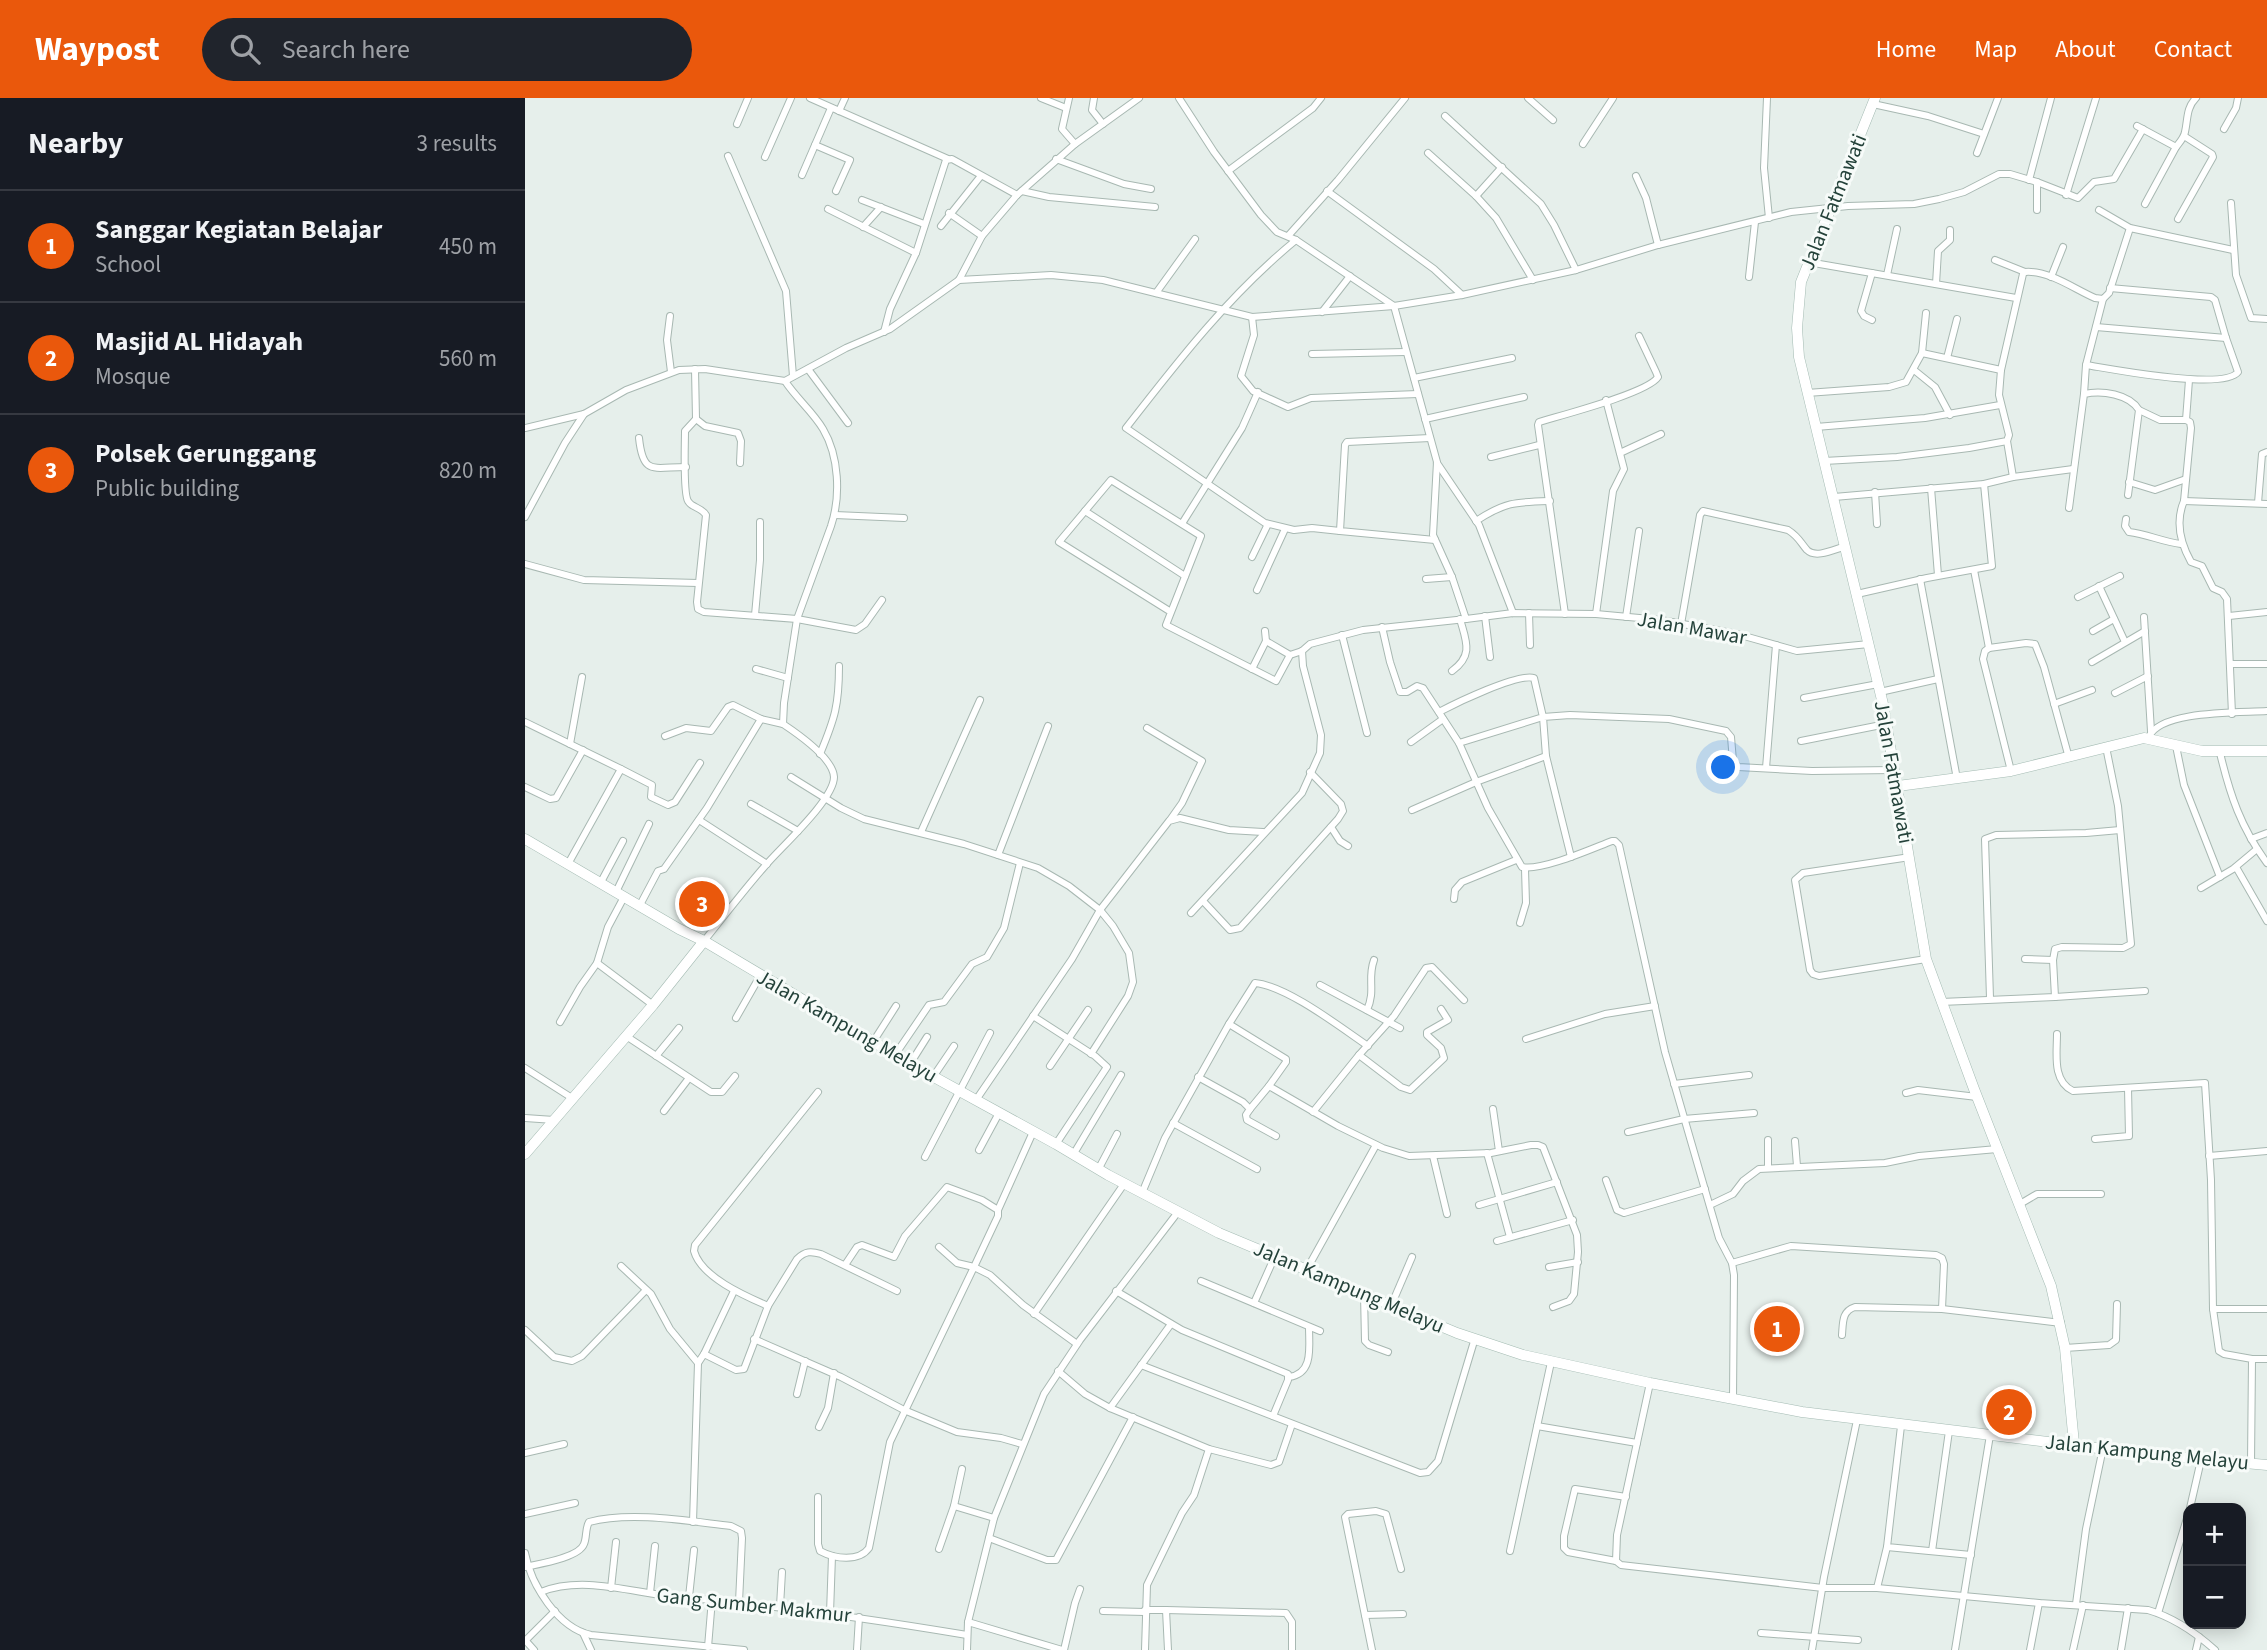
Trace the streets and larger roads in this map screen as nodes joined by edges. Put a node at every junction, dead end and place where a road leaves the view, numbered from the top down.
1 (748, 98) edge
2 (791, 98) edge
3 (810, 98) edge
4 (845, 98) edge
5 (1041, 98) edge
6 (1069, 98) edge
7 (1094, 98) edge
8 (1139, 98) edge
9 (1179, 98) edge
10 (1321, 98) edge
11 (1405, 98) edge
12 (1528, 98) edge
13 (1613, 98) edge
14 (1767, 98) edge
15 (1999, 98) edge
16 (2051, 98) edge
17 (2096, 98) edge
18 (2196, 98) edge
19 (2238, 98) edge
20 (1874, 101) edge
21 (831, 108) junction
22 (1066, 108) junction
23 (839, 111) junction
24 (1445, 116) dead end
25 (1553, 120) dead end
26 (737, 124) dead end
27 (1103, 124) junction
28 (2224, 129) dead end
29 (1984, 134) junction
30 (2184, 136) junction
31 (1075, 144) junction
32 (1583, 144) dead end
33 (814, 145) junction
34 (2176, 148) junction
35 (1428, 153) dead end
36 (1977, 153) dead end
37 (728, 156) dead end
38 (765, 157) dead end
39 (948, 159) junction
40 (1056, 159) junction
41 (1502, 167) junction
42 (1228, 171) junction
43 (801, 174) dead end
44 (1636, 176) dead end
45 (980, 177) junction
46 (2029, 180) junction
47 (2037, 182) junction
48 (1151, 189) dead end
49 (836, 191) dead end
50 (1327, 191) junction
51 (1019, 193) junction
52 (2066, 195) junction
53 (1476, 196) junction
54 (862, 200) dead end
55 (2231, 203) dead end
56 (2145, 204) dead end
57 (881, 207) junction
58 (1155, 207) dead end
59 (1829, 208) junction
60 (828, 209) dead end
61 (2099, 209) dead end
62 (2037, 210) dead end
63 (949, 213) junction
64 (1769, 218) junction
65 (2178, 219) dead end
66 (1755, 222) junction
67 (924, 225) junction
68 (940, 226) dead end
69 (863, 227) junction
70 (2130, 228) junction
71 (1898, 229) dead end
72 (1950, 230) dead end
73 (982, 236) junction
74 (1288, 236) junction
75 (1195, 239) dead end
76 (1296, 240) junction
77 (1658, 245) junction
78 (2063, 247) dead end
79 (2233, 250) junction
80 (916, 253) junction
81 (1995, 260) dead end
82 (1807, 262) junction
83 (1576, 270) junction
84 (2025, 272) junction
85 (1872, 273) junction
86 (1887, 275) junction
87 (1350, 276) junction
88 (1749, 277) dead end
89 (2051, 277) junction
90 (958, 280) junction
91 (1533, 280) junction
92 (1936, 284) junction
93 (2110, 288) junction
94 (1156, 293) junction
95 (1462, 295) junction
96 (2016, 298) junction
97 (2103, 299) junction
98 (1394, 306) junction
99 (1221, 311) junction
100 (1322, 312) junction
101 (1926, 313) dead end
102 (670, 316) dead end
103 (1252, 317) junction
104 (1957, 319) dead end
105 (2267, 319) edge
106 (1872, 320) dead end
107 (2096, 327) junction
108 (884, 332) junction
109 (1639, 336) dead end
110 (2225, 338) junction
111 (1406, 352) junction
112 (1922, 353) junction
113 (1313, 354) dead end
114 (1512, 358) dead end
115 (1947, 358) junction
116 (2086, 365) junction
117 (695, 369) junction
118 (808, 369) junction
119 (1914, 370) junction
120 (2001, 370) junction
121 (671, 372) junction
122 (793, 376) junction
123 (1414, 378) junction
124 (2189, 380) junction
125 (785, 381) junction
126 (1258, 393) junction
127 (1807, 393) junction
128 (1418, 394) junction
129 (2084, 394) junction
130 (1524, 397) dead end
131 (1606, 400) junction
132 (2000, 405) junction
133 (2139, 411) junction
134 (584, 414) junction
135 (1950, 415) junction
136 (696, 419) junction
137 (1425, 419) junction
138 (2186, 420) junction
139 (848, 423) dead end
140 (1815, 427) junction
141 (525, 428) edge
142 (1661, 434) dead end
143 (639, 438) dead end
144 (1430, 438) junction
145 (2007, 441) junction
146 (1539, 445) junction
147 (2267, 452) edge
148 (1620, 453) junction
149 (1491, 457) dead end
150 (1824, 461) junction
151 (1437, 462) junction
152 (740, 463) dead end
153 (685, 467) junction
154 (2073, 469) junction
155 (2013, 477) junction
156 (2186, 479) junction
157 (2129, 482) junction
158 (1208, 484) junction
159 (1984, 484) junction
160 (1931, 488) junction
161 (1875, 492) junction
162 (2128, 495) dead end
163 (1834, 496) junction
164 (1550, 501) junction
165 (2184, 502) junction
166 (2258, 503) junction
167 (2267, 504) edge
168 (2069, 508) dead end
169 (1085, 511) junction
170 (835, 515) junction
171 (525, 517) edge
172 (904, 518) dead end
173 (2126, 519) dead end
174 (1476, 520) junction
175 (760, 522) dead end
176 (1183, 522) dead end
177 (1268, 524) junction
178 (1877, 524) dead end
179 (1285, 529) junction
180 (1341, 531) junction
181 (1639, 531) dead end
182 (1435, 540) junction
183 (2181, 544) junction
184 (1846, 546) junction
185 (1252, 557) dead end
186 (525, 564) edge
187 (1974, 570) junction
188 (1938, 575) junction
189 (1185, 576) junction
190 (2120, 576) dead end
191 (1452, 577) junction
192 (1426, 579) dead end
193 (1920, 579) junction
194 (698, 583) junction
195 (2099, 586) junction
196 (1257, 590) dead end
197 (1857, 594) junction
198 (2078, 597) dead end
199 (882, 600) dead end
200 (1171, 612) junction
201 (2267, 612) edge
202 (1513, 613) junction
203 (1529, 613) junction
204 (1565, 614) junction
205 (1596, 614) junction
206 (755, 615) junction
207 (2229, 616) junction
208 (1485, 617) junction
209 (1626, 617) junction
210 (2144, 617) dead end
211 (797, 619) junction
212 (1463, 619) junction
213 (2114, 619) junction
214 (1681, 624) junction
215 (1383, 627) junction
216 (1265, 631) dead end
217 (2093, 631) dead end
218 (2145, 631) junction
219 (1342, 635) junction
220 (1266, 641) junction
221 (2125, 642) junction
222 (1868, 644) junction
223 (1530, 645) dead end
224 (1776, 645) junction
225 (1989, 648) junction
226 (1302, 651) junction
227 (1290, 654) junction
228 (1490, 657) dead end
229 (2092, 662) dead end
230 (2231, 664) junction
231 (2267, 665) edge
232 (839, 666) dead end
233 (756, 669) dead end
234 (1252, 669) junction
235 (1452, 671) dead end
236 (2148, 676) junction
237 (582, 677) dead end
238 (788, 678) junction
239 (1938, 680) junction
240 (1879, 688) junction
241 (2092, 690) dead end
242 (2115, 694) dead end
243 (1804, 698) dead end
244 (980, 700) dead end
245 (2054, 704) junction
246 (2267, 711) edge
247 (1439, 712) junction
248 (2232, 714) junction
249 (1543, 717) junction
250 (761, 719) junction
251 (1443, 719) junction
252 (525, 722) edge
253 (783, 724) junction
254 (1886, 724) junction
255 (1048, 726) dead end
256 (1147, 728) dead end
257 (1367, 733) dead end
258 (2150, 734) junction
259 (665, 736) dead end
260 (1801, 741) dead end
261 (1411, 742) dead end
262 (1459, 743) junction
263 (570, 744) junction
264 (2176, 746) junction
265 (2106, 747) junction
266 (583, 750) junction
267 (2267, 751) edge
268 (2220, 752) junction
269 (820, 754) junction
270 (1546, 756) junction
271 (2069, 758) junction
272 (700, 763) dead end
273 (1766, 768) junction
274 (621, 769) junction
275 (1894, 770) junction
276 (2011, 771) junction
277 (1310, 772) junction
278 (791, 777) dead end
279 (1957, 779) junction
280 (1476, 782) junction
281 (1898, 786) junction
282 (525, 787) edge
283 (825, 799) junction
284 (751, 804) dead end
285 (1177, 809) junction
286 (1412, 810) dead end
287 (1180, 818) junction
288 (699, 820) junction
289 (1169, 821) junction
290 (649, 824) dead end
291 (1331, 827) junction
292 (2120, 830) junction
293 (798, 831) junction
294 (921, 832) junction
295 (1263, 832) junction
296 (2267, 833) edge
297 (525, 839) edge
298 (2251, 839) junction
299 (623, 841) dead end
300 (1348, 846) dead end
301 (2257, 849) junction
302 (998, 855) junction
303 (1571, 857) junction
304 (1910, 857) junction
305 (1516, 860) junction
306 (1020, 863) junction
307 (2267, 863) edge
308 (568, 864) junction
309 (767, 864) junction
310 (2236, 867) junction
311 (1525, 869) junction
312 (2220, 877) junction
313 (601, 882) junction
314 (2201, 888) dead end
315 (620, 894) junction
316 (1454, 899) dead end
317 (1203, 901) junction
318 (640, 905) junction
319 (1100, 910) junction
320 (1191, 913) dead end
321 (2267, 921) edge
322 (1520, 923) dead end
323 (704, 941) junction
324 (1926, 959) junction
325 (2025, 959) dead end
326 (1374, 960) dead end
327 (2053, 960) junction
328 (597, 963) junction
329 (760, 976) junction
330 (1320, 985) dead end
331 (2145, 991) dead end
332 (2055, 997) junction
333 (1990, 998) junction
334 (1464, 1000) dead end
335 (1941, 1002) junction
336 (653, 1005) junction
337 (896, 1006) dead end
338 (1655, 1006) junction
339 (1441, 1009) dead end
340 (1088, 1010) dead end
341 (1367, 1010) junction
342 (1033, 1016) junction
343 (737, 1018) dead end
344 (560, 1022) dead end
345 (1388, 1023) junction
346 (1229, 1024) junction
347 (679, 1028) dead end
348 (1400, 1028) dead end
349 (990, 1033) dead end
350 (2057, 1034) dead end
351 (626, 1036) junction
352 (927, 1038) dead end
353 (1069, 1038) junction
354 (1526, 1040) dead end
355 (873, 1042) junction
356 (954, 1046) dead end
357 (1368, 1046) junction
358 (1091, 1054) junction
359 (895, 1055) junction
360 (1359, 1055) junction
361 (656, 1056) junction
362 (909, 1064) junction
363 (1050, 1066) dead end
364 (525, 1068) edge
365 (1121, 1075) dead end
366 (1749, 1075) dead end
367 (735, 1076) dead end
368 (933, 1077) junction
369 (1198, 1077) junction
370 (689, 1078) junction
371 (1674, 1084) junction
372 (1269, 1086) junction
373 (2128, 1088) junction
374 (959, 1091) junction
375 (818, 1092) dead end
376 (1906, 1093) dead end
377 (1977, 1097) junction
378 (572, 1098) junction
379 (976, 1100) junction
380 (1250, 1109) junction
381 (1493, 1109) dead end
382 (664, 1111) dead end
383 (1313, 1112) junction
384 (999, 1113) junction
385 (1754, 1113) dead end
386 (525, 1118) edge
387 (1684, 1119) junction
388 (554, 1120) junction
389 (1173, 1124) junction
390 (1033, 1132) junction
391 (1628, 1132) dead end
392 (1117, 1134) dead end
393 (1276, 1136) dead end
394 (2095, 1139) dead end
395 (1768, 1140) dead end
396 (1795, 1141) dead end
397 (1056, 1144) junction
398 (1376, 1144) junction
399 (1997, 1149) junction
400 (979, 1150) dead end
401 (1499, 1151) junction
402 (2267, 1151) edge
403 (1487, 1153) junction
404 (525, 1154) edge
405 (1073, 1155) junction
406 (1433, 1156) junction
407 (2209, 1156) junction
408 (925, 1157) dead end
409 (1797, 1166) junction
410 (1768, 1167) junction
411 (1257, 1169) dead end
412 (1098, 1170) junction
413 (1606, 1180) dead end
414 (1557, 1182) junction
415 (1124, 1184) junction
416 (1705, 1189) junction
417 (1142, 1193) junction
418 (2101, 1194) dead end
419 (1500, 1199) junction
420 (2019, 1204) junction
421 (1479, 1205) dead end
422 (1710, 1205) junction
423 (998, 1210) junction
424 (1178, 1212) junction
425 (1447, 1214) dead end
426 (1573, 1220) junction
427 (1510, 1237) junction
428 (1497, 1241) dead end
429 (939, 1247) dead end
430 (1275, 1256) junction
431 (1412, 1257) dead end
432 (1578, 1262) junction
433 (1732, 1263) junction
434 (845, 1265) junction
435 (621, 1266) dead end
436 (974, 1267) junction
437 (1549, 1267) dead end
438 (1307, 1269) junction
439 (1201, 1282) dead end
440 (646, 1290) junction
441 (734, 1290) junction
442 (897, 1290) dead end
443 (1116, 1290) junction
444 (1364, 1294) junction
445 (1254, 1303) junction
446 (2117, 1304) dead end
447 (768, 1306) junction
448 (1391, 1306) junction
449 (1553, 1307) dead end
450 (1942, 1309) junction
451 (2213, 1309) junction
452 (2267, 1309) edge
453 (1034, 1314) junction
454 (2061, 1323) junction
455 (1171, 1324) junction
456 (1309, 1327) junction
457 (525, 1330) edge
458 (1320, 1331) dead end
459 (1842, 1335) dead end
460 (1475, 1338) junction
461 (754, 1339) junction
462 (1077, 1344) junction
463 (2065, 1349) junction
464 (1388, 1352) dead end
465 (704, 1354) junction
466 (2252, 1359) junction
467 (2267, 1359) edge
468 (805, 1361) junction
469 (1551, 1362) junction
470 (698, 1363) junction
471 (1141, 1365) junction
472 (1058, 1371) junction
473 (834, 1373) junction
474 (1289, 1377) junction
475 (1650, 1383) junction
476 (797, 1394) dead end
477 (1733, 1399) junction
478 (1110, 1408) junction
479 (904, 1410) junction
480 (1273, 1416) junction
481 (1133, 1418) junction
482 (1857, 1420) junction
483 (1292, 1424) junction
484 (1537, 1426) junction
485 (1901, 1426) junction
486 (819, 1427) dead end
487 (1949, 1431) junction
488 (1990, 1435) junction
489 (1637, 1443) junction
490 (564, 1444) dead end
491 (1022, 1444) junction
492 (2074, 1444) junction
493 (2103, 1448) junction
494 (1209, 1449) junction
495 (525, 1452) edge
496 (2201, 1460) junction
497 (2251, 1464) junction
498 (2267, 1465) edge
499 (962, 1469) dead end
500 (818, 1497) dead end
501 (1626, 1497) junction
502 (575, 1503) dead end
503 (2191, 1503) edge
504 (954, 1506) junction
505 (525, 1514) edge
506 (993, 1518) junction
507 (693, 1522) junction
508 (2183, 1531) edge
509 (989, 1538) junction
510 (616, 1542) dead end
511 (655, 1546) dead end
512 (1887, 1547) junction
513 (939, 1549) dead end
514 (694, 1550) dead end
515 (1510, 1551) dead end
516 (1932, 1551) junction
517 (525, 1553) edge
518 (1971, 1555) junction
519 (832, 1556) junction
520 (1616, 1561) junction
521 (526, 1567) edge
522 (1401, 1569) dead end
523 (782, 1572) dead end
524 (611, 1588) junction
525 (1823, 1588) junction
526 (1878, 1588) junction
527 (1080, 1589) dead end
528 (541, 1592) junction
529 (650, 1593) junction
530 (1964, 1595) junction
531 (689, 1597) junction
532 (712, 1599) junction
533 (739, 1602) junction
534 (2039, 1603) junction
535 (2079, 1604) junction
536 (780, 1606) junction
537 (2128, 1608) junction
538 (1166, 1610) junction
539 (555, 1611) junction
540 (1103, 1611) dead end
541 (1145, 1611) junction
542 (2158, 1613) junction
543 (830, 1614) junction
544 (1403, 1614) dead end
545 (1365, 1615) junction
546 (859, 1617) junction
547 (968, 1622) junction
548 (583, 1633) junction
549 (1761, 1633) dead end
550 (967, 1634) junction
551 (1814, 1637) junction
552 (2199, 1637) junction
553 (1858, 1640) dead end
554 (525, 1641) edge
555 (650, 1641) junction
556 (708, 1647) junction
557 (534, 1650) edge
558 (591, 1650) edge
559 (650, 1650) edge
560 (744, 1650) edge
561 (857, 1650) edge
562 (967, 1650) edge
563 (1063, 1650) edge
564 (1145, 1650) edge
565 (1168, 1650) edge
566 (1292, 1650) edge
567 (1372, 1650) edge
568 (1812, 1650) edge
569 (1955, 1650) edge
570 (2030, 1650) edge
571 (2073, 1650) edge
572 (2121, 1650) edge
573 (2196, 1650) edge
574 (2215, 1650) edge

1 - 26 street
2 - 38 street
3 - 21 street
4 - 23 street
5 - 22 street
6 - 22 street
7 - 27 street
8 - 27 street
9 - 42 street
10 - 42 street
11 - 50 street
12 - 25 street
13 - 32 street
14 - 64 street
15 - 29 street
16 - 46 street
17 - 52 street
18 - 30 street
19 - 28 street
20 - 29 street
20 - 59 street, Jalan Fatmawati
21 - 23 street
21 - 33 street
22 - 31 street
23 - 39 street
24 - 41 street
27 - 31 street
29 - 36 street
30 - 34 street
30 - 65 street
31 - 40 street
33 - 43 street
33 - 49 street
34 - 52 street
34 - 56 street
35 - 53 street
37 - 122 street
39 - 45 street
39 - 67 street
40 - 48 street
40 - 51 street
41 - 53 street
41 - 83 street
42 - 74 street
44 - 77 street
45 - 51 street
45 - 63 street
46 - 47 street
46 - 59 street
47 - 52 street
47 - 62 street
50 - 74 street
50 - 95 street
51 - 58 street
51 - 73 street
53 - 91 street
54 - 57 street
55 - 79 street
57 - 67 street
57 - 69 street
59 - 64 street
59 - 82 street, Jalan Fatmawati
60 - 69 street
61 - 70 street
63 - 68 street
63 - 73 street
64 - 66 street
66 - 77 street
66 - 88 street
67 - 80 street
69 - 80 street
70 - 79 street
70 - 93 street
71 - 86 street
72 - 92 street
73 - 90 street
74 - 76 street
75 - 94 street
76 - 87 street
76 - 99 street
77 - 83 street
78 - 89 street
79 - 105 street
80 - 108 street
81 - 84 street
82 - 85 street
82 - 127 street, Jalan Fatmawati
83 - 91 street
84 - 89 street
84 - 96 street
85 - 86 street
85 - 106 street
86 - 92 street
87 - 98 street
87 - 100 street
89 - 97 street
90 - 94 street
90 - 108 street
91 - 95 street
92 - 96 street
93 - 97 street
93 - 110 street
94 - 99 street
95 - 98 street
96 - 120 street
97 - 107 street
98 - 100 street
98 - 111 street
99 - 103 street
99 - 158 street
100 - 103 street
101 - 112 street
102 - 121 street
103 - 126 street
104 - 115 street
107 - 110 street
107 - 116 street
108 - 118 street
109 - 131 street
110 - 124 street
111 - 113 street
111 - 123 street
112 - 115 street
112 - 119 street
114 - 123 street
115 - 120 street
116 - 124 street
116 - 129 street
117 - 121 street
117 - 125 street
117 - 136 street
118 - 122 street
118 - 139 street
119 - 127 street
119 - 135 street
120 - 132 street
121 - 134 street
122 - 125 street
123 - 128 street
124 - 138 street
125 - 170 street
126 - 128 street
126 - 158 street
127 - 140 street, Jalan Fatmawati
128 - 137 street
129 - 133 street
129 - 154 street
130 - 137 street
131 - 146 street
131 - 148 street
132 - 135 street
132 - 145 street
133 - 138 street
133 - 157 street
134 - 141 street
134 - 171 street
135 - 140 street
136 - 152 street
136 - 153 street
137 - 144 street
138 - 156 street
140 - 150 street, Jalan Fatmawati
142 - 148 street
143 - 153 street
144 - 151 street
144 - 180 street
145 - 150 street
145 - 155 street
146 - 149 street
146 - 164 street
147 - 166 street
148 - 205 street
150 - 163 street, Jalan Fatmawati
151 - 174 street
151 - 182 street
153 - 194 street
154 - 155 street
154 - 168 street
155 - 159 street
156 - 157 street
156 - 165 street
157 - 162 street
158 - 176 street
158 - 177 street
159 - 160 street
159 - 187 street
160 - 161 street
160 - 188 street
161 - 163 street
161 - 178 street
163 - 184 street, Jalan Fatmawati
164 - 174 street
164 - 204 street
165 - 166 street
165 - 183 street
166 - 167 street
169 - 189 street
169 - 189 street
169 - 200 street
170 - 172 street
170 - 211 street
173 - 183 street
174 - 202 street
175 - 206 street
177 - 179 street
177 - 185 street
179 - 180 street
179 - 196 street
180 - 182 street
181 - 209 street
182 - 191 street
183 - 207 street
184 - 197 street, Jalan Fatmawati
184 - 214 street
186 - 194 street
187 - 188 street
187 - 225 street
188 - 193 street
189 - 200 street
190 - 195 street
191 - 192 street
191 - 212 street
193 - 197 street
193 - 239 street
194 - 206 street
195 - 198 street
195 - 213 street
197 - 222 street, Jalan Fatmawati
199 - 211 street
200 - 234 street
201 - 207 street
202 - 203 street, Jalan Mawar
202 - 208 street, Jalan Mawar
203 - 204 street, Jalan Mawar
203 - 223 street
204 - 205 street, Jalan Mawar
205 - 209 street, Jalan Mawar
206 - 211 street
207 - 230 street
208 - 212 street, Jalan Mawar
208 - 228 street
209 - 214 street, Jalan Mawar
210 - 218 street
211 - 238 street
212 - 215 street, Jalan Mawar
212 - 235 street
213 - 217 street
213 - 221 street
214 - 224 street, Jalan Mawar
215 - 219 street, Jalan Mawar
215 - 247 street
216 - 220 street
218 - 221 street
218 - 236 street
219 - 226 street, Jalan Mawar
219 - 257 street
220 - 227 street
220 - 234 street
221 - 229 street
222 - 224 street, Jalan Mawar
222 - 240 street, Jalan Fatmawati
224 - 273 street
225 - 245 street
225 - 276 street
226 - 227 street, Jalan Mawar
226 - 277 street
227 - 234 street
230 - 231 street
230 - 248 street
232 - 269 street
233 - 238 street
236 - 242 street
236 - 258 street
237 - 263 street
238 - 253 street
239 - 240 street
239 - 279 street
240 - 243 street
240 - 254 street, Jalan Fatmawati
241 - 245 street
244 - 294 street
245 - 271 street
246 - 248 street
247 - 249 street
247 - 251 street
248 - 258 street
249 - 262 street
249 - 270 street
249 - 273 street
250 - 253 street
250 - 259 street
250 - 288 street
251 - 261 street
251 - 262 street
252 - 263 street
253 - 269 street
254 - 260 street
254 - 275 street, Jalan Fatmawati
255 - 302 street
256 - 285 street
258 - 264 street
258 - 265 street
262 - 280 street
263 - 266 street
264 - 268 street
264 - 312 street
265 - 271 street
265 - 292 street
266 - 274 street
266 - 282 street
267 - 268 street
268 - 298 street
269 - 283 street
270 - 280 street
270 - 303 street
271 - 276 street
272 - 274 street
273 - 275 street
274 - 308 street
275 - 281 street, Jalan Fatmawati
276 - 279 street
277 - 291 street
277 - 295 street
278 - 283 street
279 - 281 street
280 - 286 street
280 - 305 street
281 - 304 street, Jalan Fatmawati
283 - 293 street
283 - 294 street
284 - 293 street
285 - 287 street
285 - 289 street
287 - 289 street
287 - 295 street
288 - 309 street
288 - 318 street
289 - 319 street
290 - 315 street
291 - 300 street
291 - 317 street
292 - 327 street
292 - 333 street
293 - 309 street
294 - 302 street
295 - 317 street
296 - 298 street
297 - 308 street, Jalan Kampung Melayu
298 - 301 street
299 - 313 street
301 - 307 street
301 - 310 street
302 - 306 street
303 - 311 street
303 - 338 street
304 - 324 street, Jalan Fatmawati
304 - 324 street
305 - 311 street
305 - 316 street
306 - 319 street
306 - 359 street
308 - 313 street, Jalan Kampung Melayu
309 - 323 street
310 - 312 street
310 - 321 street
311 - 322 street
312 - 314 street
313 - 315 street, Jalan Kampung Melayu
315 - 318 street, Jalan Kampung Melayu
315 - 328 street
317 - 320 street
318 - 323 street, Jalan Kampung Melayu
319 - 342 street
319 - 358 street
323 - 329 street, Jalan Kampung Melayu
323 - 336 street
324 - 335 street, Jalan Fatmawati
325 - 327 street
326 - 341 street
327 - 332 street
328 - 336 street
328 - 344 street
329 - 343 street
329 - 355 street, Jalan Kampung Melayu
330 - 341 street
331 - 332 street
332 - 333 street
333 - 335 street
334 - 345 street
335 - 377 street, Jalan Fatmawati
336 - 351 street
337 - 355 street
338 - 354 street
338 - 371 street
339 - 360 street
340 - 353 street
341 - 345 street
342 - 353 street
342 - 379 street
345 - 348 street
345 - 357 street
346 - 357 street
346 - 369 street
346 - 372 street
347 - 361 street
349 - 374 street
350 - 373 street
351 - 361 street
351 - 378 street
352 - 362 street
353 - 358 street
353 - 363 street
355 - 359 street, Jalan Kampung Melayu
356 - 368 street
357 - 360 street
358 - 397 street
359 - 362 street, Jalan Kampung Melayu
360 - 383 street
361 - 370 street
362 - 368 street, Jalan Kampung Melayu
364 - 378 street
365 - 405 street
366 - 371 street
367 - 370 street
368 - 374 street, Jalan Kampung Melayu
369 - 380 street
369 - 389 street
370 - 382 street
371 - 387 street
372 - 380 street
372 - 383 street
373 - 394 street
373 - 407 street
374 - 379 street, Jalan Kampung Melayu
374 - 408 street
375 - 441 street
376 - 377 street
377 - 399 street, Jalan Fatmawati
378 - 388 street
379 - 384 street, Jalan Kampung Melayu
380 - 393 street
381 - 401 street
383 - 398 street
384 - 390 street, Jalan Kampung Melayu
384 - 400 street
385 - 387 street
386 - 388 street
387 - 391 street
387 - 416 street
388 - 404 street
389 - 411 street
389 - 417 street
390 - 397 street, Jalan Kampung Melayu
390 - 423 street
392 - 412 street
395 - 410 street
396 - 409 street
397 - 405 street, Jalan Kampung Melayu
398 - 406 street
398 - 438 street
399 - 409 street
399 - 420 street, Jalan Fatmawati
401 - 403 street
401 - 414 street
402 - 407 street
403 - 406 street
403 - 419 street
405 - 412 street, Jalan Kampung Melayu
406 - 425 street
407 - 451 street
409 - 410 street
410 - 422 street
412 - 415 street, Jalan Kampung Melayu
413 - 416 street
414 - 419 street
414 - 426 street
415 - 417 street, Jalan Kampung Melayu
415 - 453 street
416 - 422 street
417 - 424 street, Jalan Kampung Melayu
418 - 420 street
419 - 421 street
419 - 427 street
420 - 454 street, Jalan Fatmawati
422 - 433 street
423 - 434 street
423 - 436 street
424 - 430 street, Jalan Kampung Melayu
424 - 443 street
426 - 427 street
426 - 432 street
427 - 428 street
429 - 436 street
430 - 438 street, Jalan Kampung Melayu
430 - 445 street
431 - 448 street
432 - 437 street
432 - 449 street
433 - 450 street
433 - 477 street
434 - 442 street
434 - 447 street
435 - 440 street
436 - 453 street
436 - 479 street
438 - 444 street, Jalan Kampung Melayu
439 - 445 street
440 - 457 street
440 - 470 street
441 - 447 street
441 - 465 street
443 - 455 street
443 - 462 street
444 - 448 street, Jalan Kampung Melayu
444 - 464 street
445 - 456 street
446 - 463 street
447 - 461 street
448 - 460 street, Jalan Kampung Melayu
450 - 454 street
450 - 459 street
451 - 452 street
451 - 466 street
453 - 462 street
454 - 463 street, Jalan Fatmawati
455 - 471 street
455 - 474 street
456 - 458 street
456 - 474 street
460 - 469 street, Jalan Kampung Melayu
460 - 483 street
461 - 465 street
461 - 468 street
462 - 472 street
463 - 492 street, Jalan Fatmawati
465 - 470 street
466 - 467 street
466 - 497 street
468 - 473 street
468 - 476 street
469 - 475 street, Jalan Kampung Melayu
469 - 484 street
470 - 507 street
471 - 478 street
471 - 480 street
472 - 478 street
472 - 491 street
473 - 479 street
473 - 486 street
474 - 480 street
475 - 477 street, Jalan Kampung Melayu
475 - 489 street
477 - 482 street, Jalan Kampung Melayu
478 - 481 street
479 - 491 street
479 - 519 street
480 - 483 street
481 - 494 street
481 - 509 street
482 - 485 street, Jalan Kampung Melayu
482 - 525 street
483 - 494 street
484 - 489 street
484 - 515 street
485 - 487 street, Jalan Kampung Melayu
485 - 512 street
487 - 488 street, Jalan Kampung Melayu
487 - 516 street
488 - 492 street, Jalan Kampung Melayu
488 - 518 street
489 - 501 street
490 - 495 street
491 - 506 street
492 - 493 street, Jalan Kampung Melayu
493 - 496 street, Jalan Kampung Melayu
493 - 535 street
494 - 541 street
496 - 497 street, Jalan Kampung Melayu
496 - 503 street
497 - 498 street, Jalan Kampung Melayu
499 - 504 street
500 - 519 street
501 - 520 street
501 - 520 street
502 - 505 street
504 - 506 street
504 - 513 street
506 - 509 street
507 - 521 street
507 - 533 street
508 - 542 street
509 - 547 street
510 - 524 street
511 - 529 street
512 - 516 street
512 - 526 street
514 - 531 street
516 - 518 street
517 - 521 street
518 - 530 street
519 - 543 street
520 - 525 street
521 - 528 street
522 - 545 street
523 - 536 street
524 - 528 street, Gang Sumber Makmur
524 - 529 street, Gang Sumber Makmur
525 - 526 street
525 - 551 street
526 - 530 street
527 - 563 street
528 - 539 street
529 - 531 street, Gang Sumber Makmur
530 - 534 street
530 - 569 street
531 - 532 street, Gang Sumber Makmur
532 - 533 street, Gang Sumber Makmur
532 - 556 street
533 - 536 street, Gang Sumber Makmur
534 - 535 street
534 - 570 street
535 - 537 street
535 - 571 street
536 - 543 street, Gang Sumber Makmur
537 - 542 street
537 - 572 street
538 - 541 street
538 - 565 street
538 - 566 street
539 - 548 street
539 - 554 street
540 - 541 street
541 - 564 street
542 - 552 street
543 - 546 street, Gang Sumber Makmur
544 - 545 street
545 - 567 street
546 - 550 street, Gang Sumber Makmur
546 - 561 street
547 - 550 street
547 - 563 street
548 - 555 street
548 - 558 street
549 - 551 street
550 - 562 street
551 - 553 street
551 - 568 street
552 - 573 street
552 - 574 street
554 - 557 street
555 - 556 street
555 - 559 street
556 - 560 street

